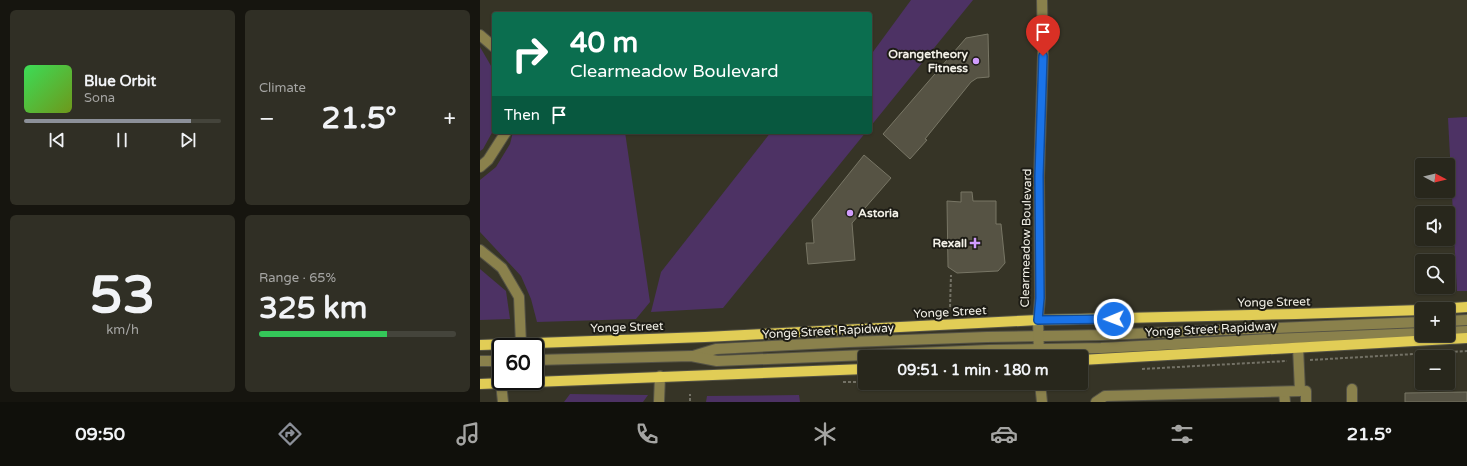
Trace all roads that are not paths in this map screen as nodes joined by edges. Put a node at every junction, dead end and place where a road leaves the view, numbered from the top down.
1 (1042, 0) edge
2 (480, 35) edge
3 (492, 45) edge
4 (505, 134) edge
5 (480, 167) edge
6 (480, 250) edge
7 (1467, 307) edge
8 (1455, 308) edge
9 (1415, 310) edge
10 (1038, 320) junction
11 (1467, 320) edge
12 (1455, 321) edge
13 (1415, 322) edge
14 (1467, 331) edge
15 (1455, 332) edge
16 (1415, 333) edge
17 (1038, 336) junction
18 (521, 338) edge
19 (1467, 338) edge
20 (544, 343) edge
21 (480, 345) edge
22 (492, 345) edge
23 (1298, 347) junction
24 (1039, 350) edge
25 (1076, 350) edge
26 (691, 356) junction
27 (858, 357) edge
28 (544, 360) edge
29 (1088, 360) edge
30 (492, 361) edge
31 (480, 362) edge
32 (858, 369) edge
33 (660, 376) junction
34 (544, 381) edge
35 (492, 383) edge
36 (480, 384) edge
37 (1352, 389) dead end
38 (502, 390) edge
39 (1041, 390) edge
40 (1306, 391) dead end
41 (1285, 397) edge
42 (1186, 398) edge
43 (503, 402) edge
44 (659, 402) edge
45 (1042, 402) edge
46 (1096, 402) edge
47 (1306, 402) edge
48 (1352, 402) edge

1 - 10 street, Clearmeadow Boulevard
2 - 3 street
4 - 5 street
6 - 18 street
7 - 8 main road
9 - 10 main road, Yonge Street
10 - 17 street, Clearmeadow Boulevard
10 - 20 main road, Yonge Street
11 - 12 street
13 - 17 street, Yonge Street Rapidway
14 - 15 street
16 - 25 street, Yonge Street Rapidway
17 - 24 street, Clearmeadow Boulevard
17 - 26 street, Yonge Street Rapidway
19 - 23 main road
21 - 22 main road, Yonge Street
23 - 29 main road
23 - 41 street
26 - 27 street, Yonge Street Rapidway
26 - 28 street, Yonge Street Rapidway
30 - 31 street
32 - 33 main road
33 - 34 main road
33 - 44 street
35 - 36 main road
37 - 48 street
38 - 43 street
39 - 45 street
40 - 47 street
41 - 42 street
42 - 46 street

